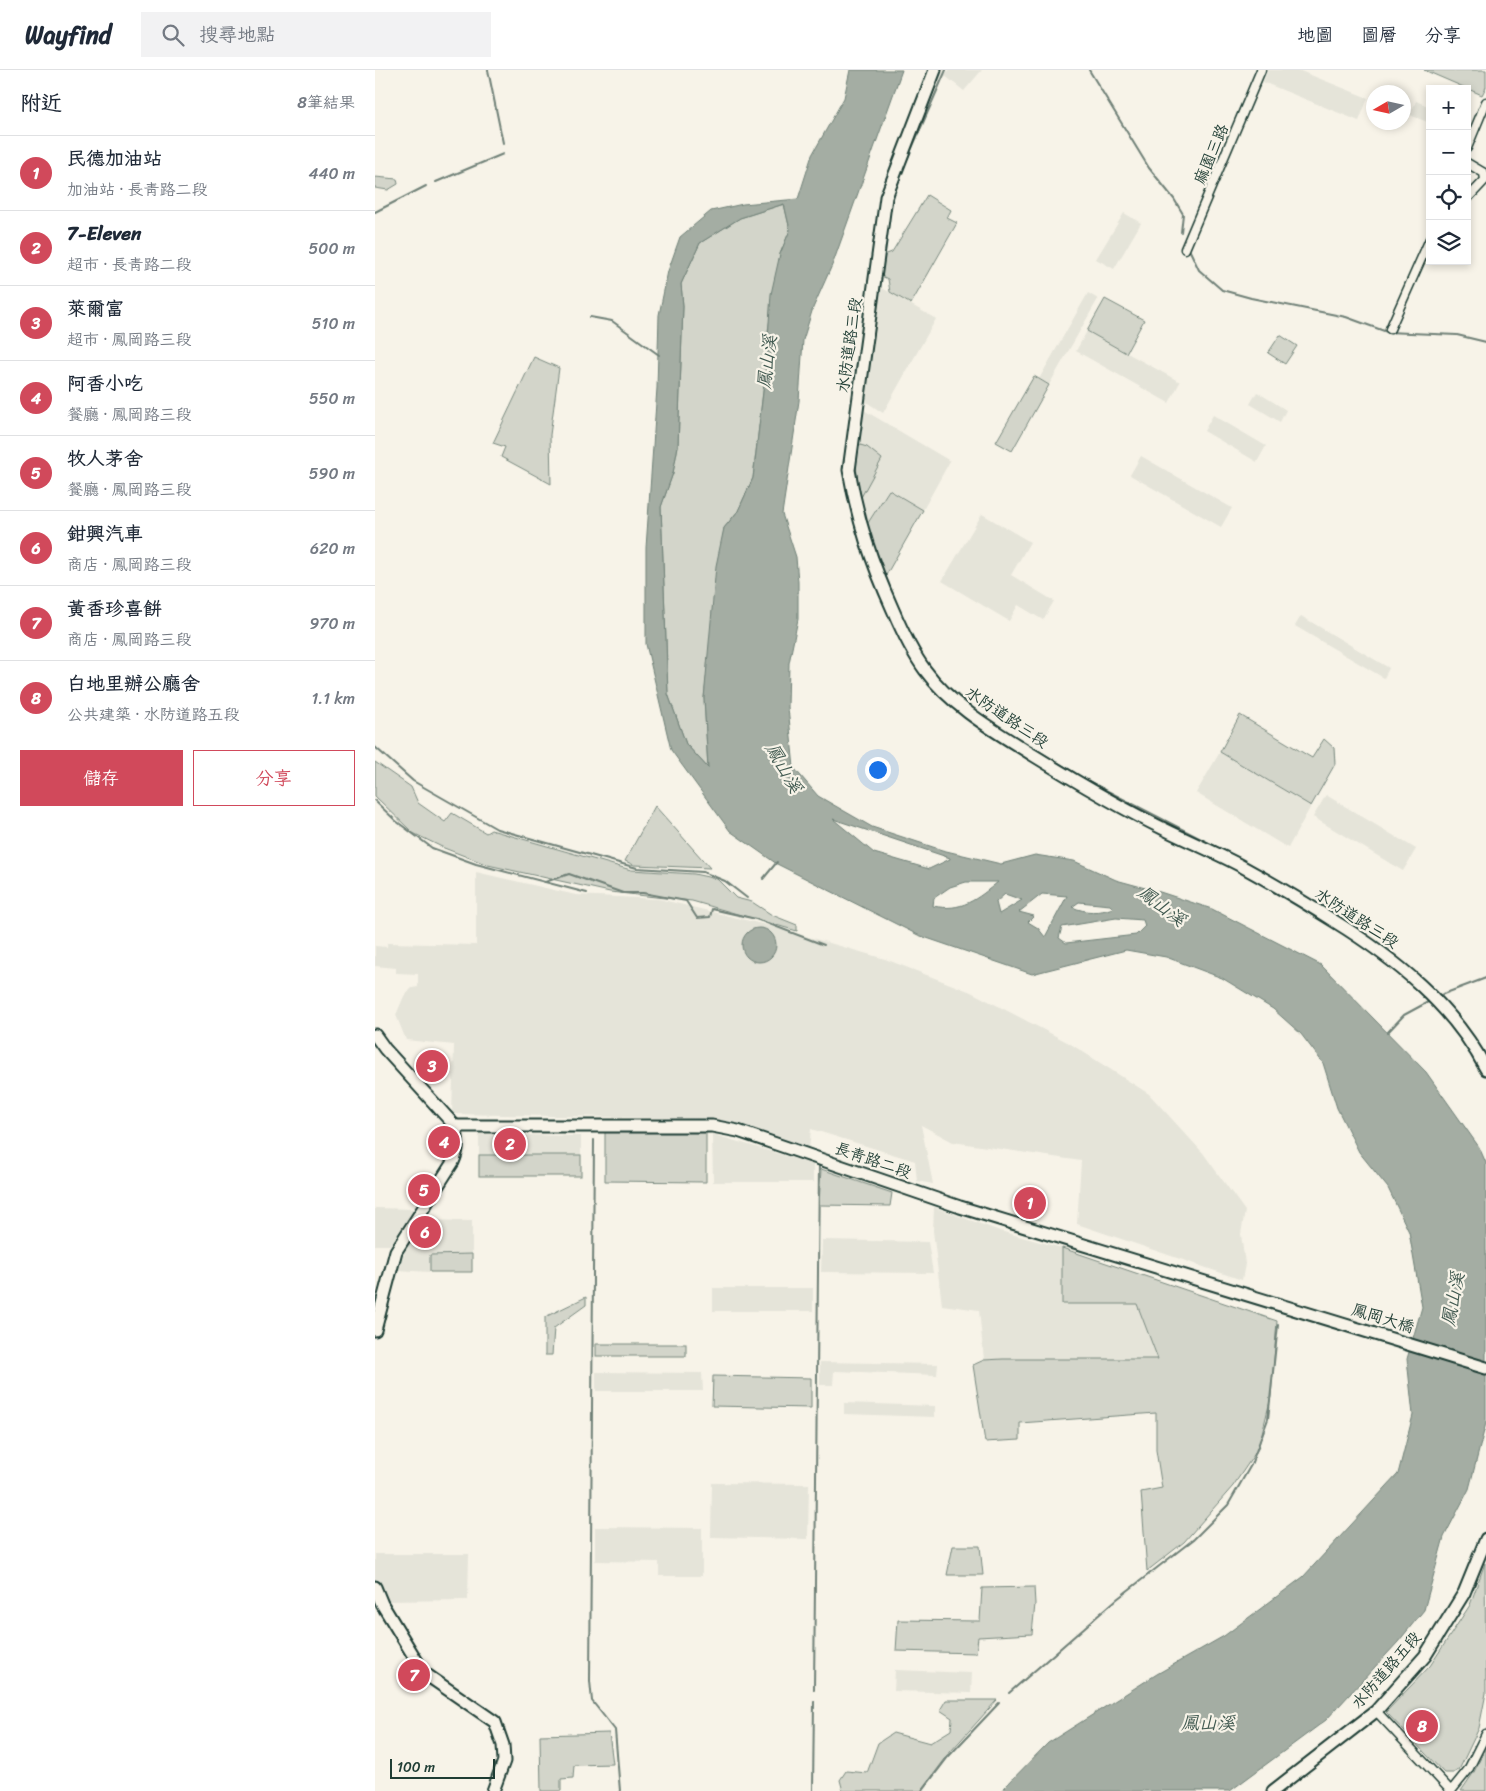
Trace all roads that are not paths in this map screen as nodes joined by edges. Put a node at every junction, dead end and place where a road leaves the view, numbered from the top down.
1 (935, 70) edge
2 (1261, 70) edge
3 (1486, 102) edge
4 (1471, 138) edge
5 (1471, 165) edge
6 (1471, 195) edge
7 (1426, 247) edge
8 (1185, 249) dead end
9 (1390, 329) dead end
10 (375, 1035) edge
11 (1486, 1070) edge
12 (455, 1126) junction
13 (1270, 1300) joint
14 (375, 1330) edge
15 (1486, 1368) edge
16 (1486, 1539) edge
17 (375, 1587) edge
18 (1376, 1711) junction
19 (1486, 1734) edge
20 (493, 1791) edge
21 (1273, 1791) edge
22 (1451, 1791) edge

1 - 11 street, 水防道路三段
2 - 8 street, 麻園三路
3 - 4 street
5 - 6 street
7 - 9 street
10 - 12 street
12 - 13 street, 長青路二段
12 - 14 street
13 - 15 street, 鳳岡大橋
16 - 18 street, 水防道路五段
17 - 20 street
18 - 21 street, 水防道路五段
18 - 22 street
19 - 22 street

